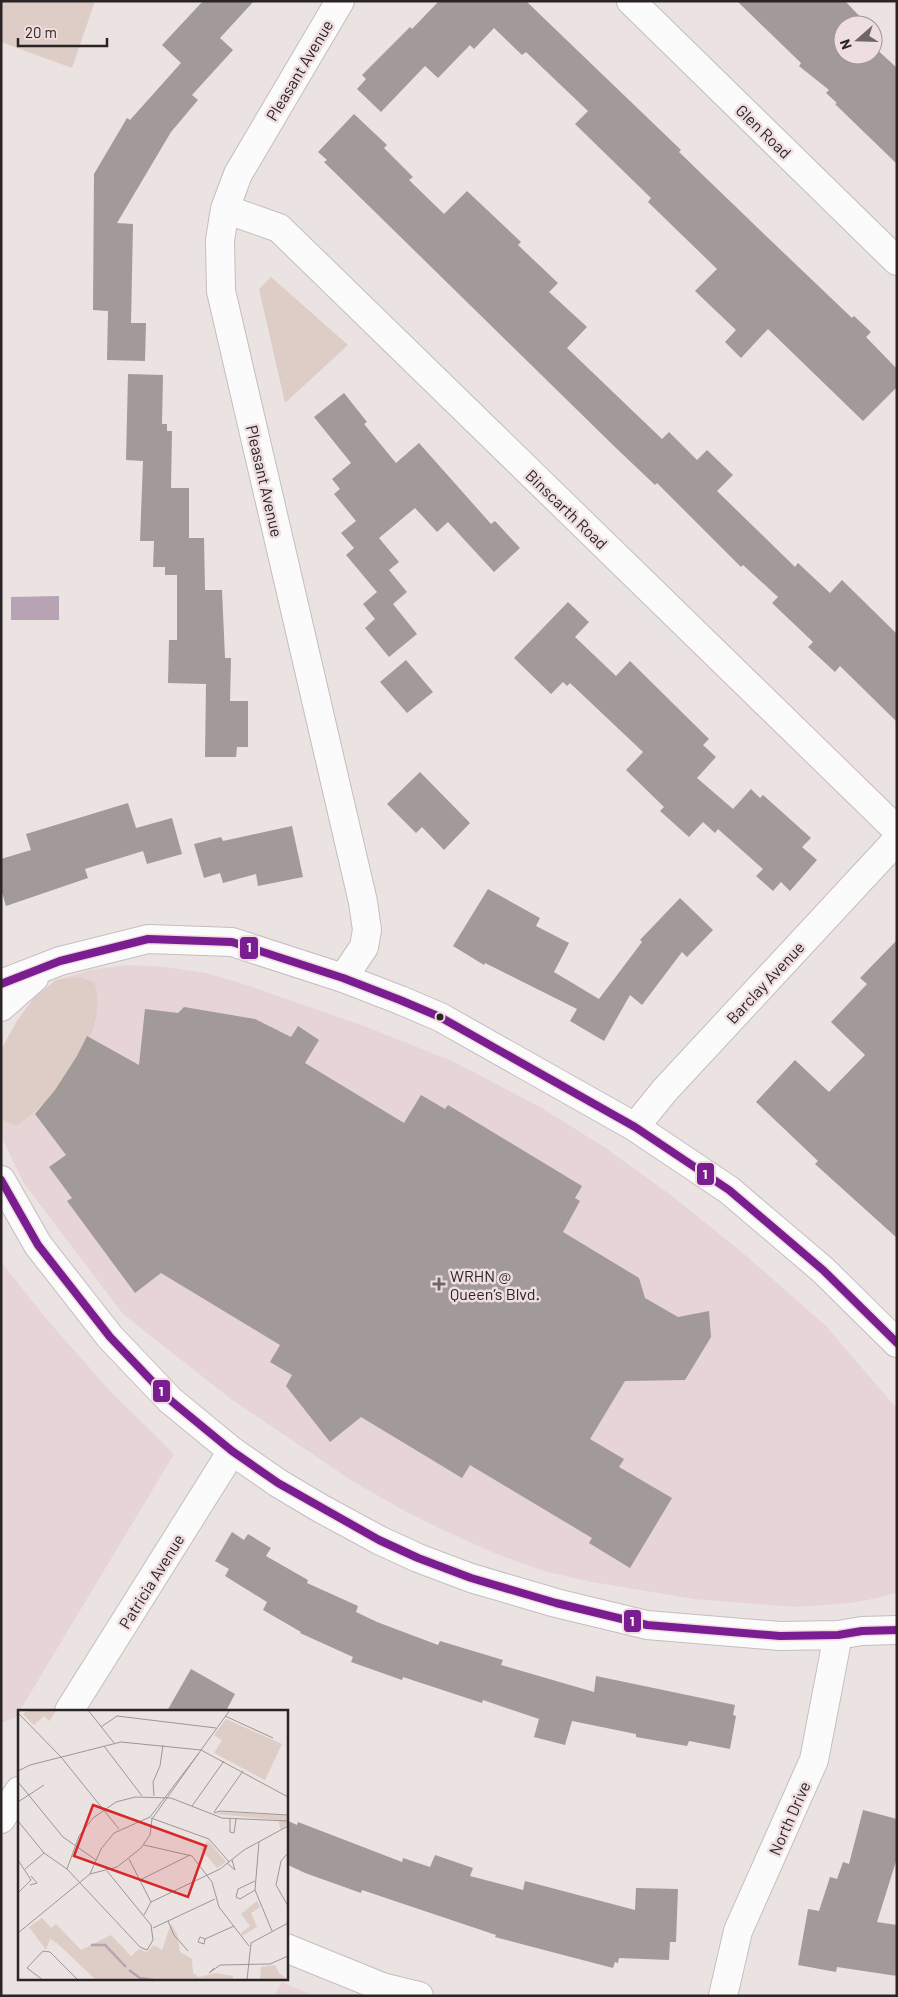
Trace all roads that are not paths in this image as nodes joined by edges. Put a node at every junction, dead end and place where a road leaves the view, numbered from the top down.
1 (340, 1) edge
2 (631, 1) edge
3 (225, 209) junction
4 (897, 261) edge
5 (897, 830) edge
6 (897, 840) edge
7 (60, 962) junction
8 (343, 978) junction
9 (1, 984) edge
10 (1, 1007) edge
11 (635, 1127) junction
12 (1, 1180) edge
13 (897, 1343) edge
14 (232, 1451) junction
15 (897, 1612) edge
16 (897, 1630) edge
17 (850, 1633) junction
18 (70, 1710) edge
19 (288, 1949) edge
20 (419, 1996) edge
21 (723, 1996) edge

1 - 3 street, Pleasant Avenue
2 - 4 street, Glen Road
3 - 5 street, Binscarth Road
3 - 8 street, Pleasant Avenue
6 - 11 street, Barclay Avenue
7 - 8 street
7 - 9 street
7 - 10 street
8 - 11 street
11 - 13 street
12 - 14 street
14 - 17 street
14 - 18 street, Patricia Avenue
15 - 17 street
16 - 17 street
17 - 21 street, North Drive
19 - 20 street

